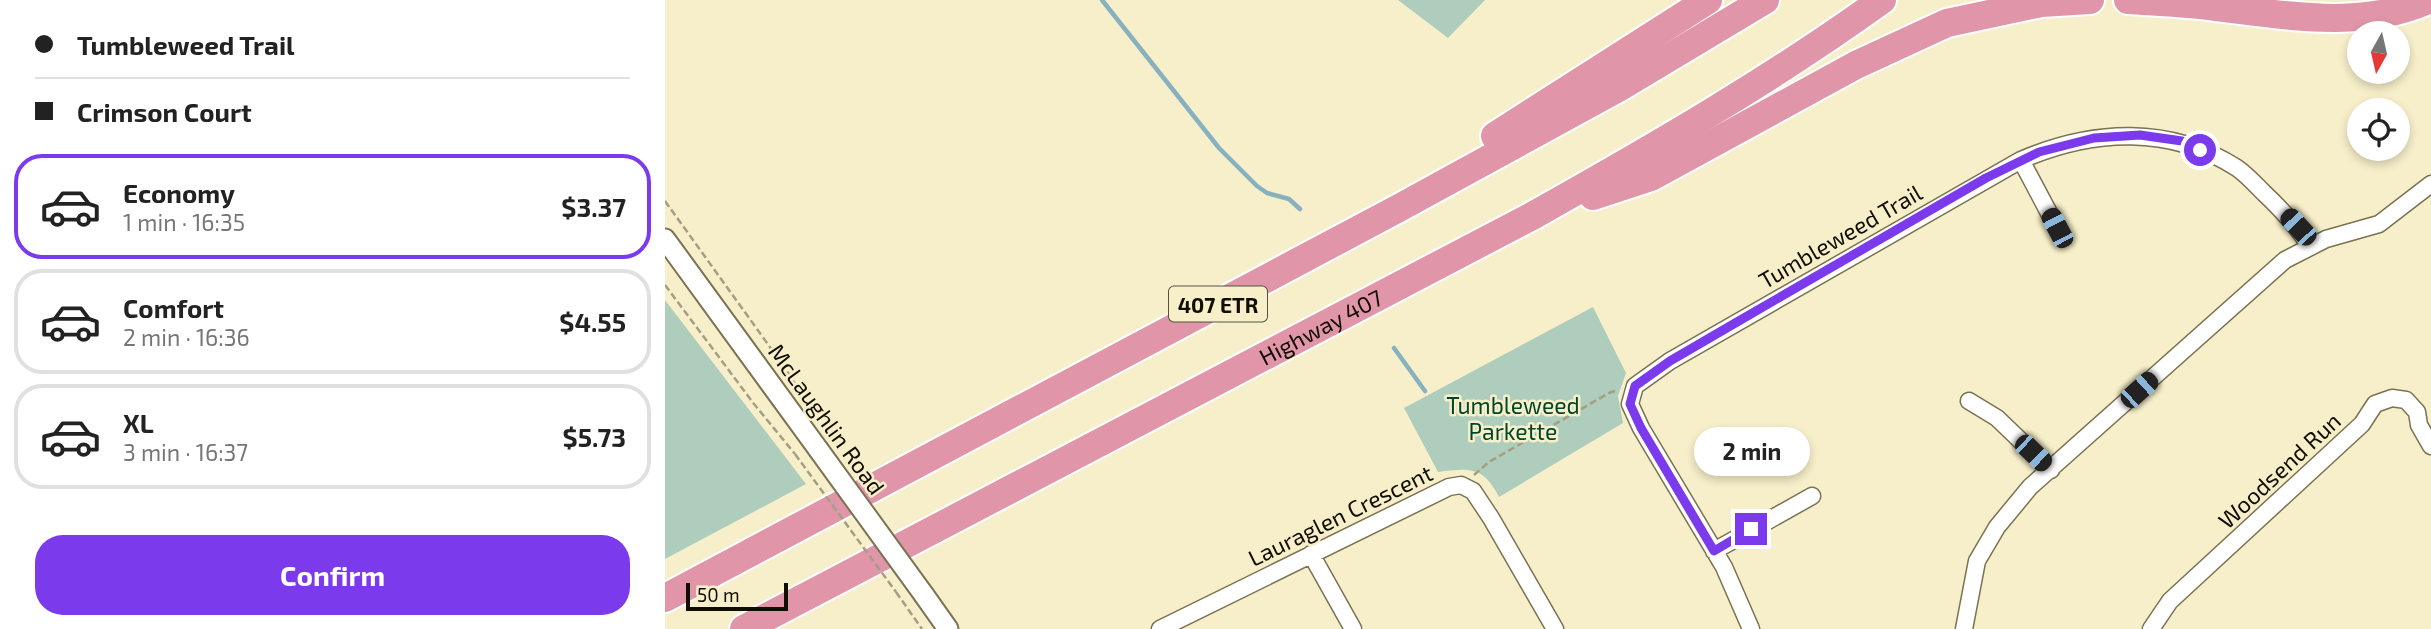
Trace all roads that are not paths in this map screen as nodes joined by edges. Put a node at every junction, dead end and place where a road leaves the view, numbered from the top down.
1 (1708, 0) edge
2 (1765, 0) edge
3 (1882, 0) edge
4 (2090, 0) edge
5 (2128, 0) edge
6 (2428, 0) edge
7 (2021, 160) junction
8 (2431, 184) edge
9 (1399, 208) junction
10 (1534, 215) junction
11 (2057, 228) dead end
12 (665, 239) edge
13 (2310, 246) junction
14 (1969, 401) dead end
15 (2431, 446) edge
16 (2051, 470) junction
17 (1812, 496) dead end
18 (1714, 551) junction
19 (1311, 554) junction
20 (665, 598) edge
21 (744, 629) edge
22 (949, 629) edge
23 (1160, 629) edge
24 (1353, 629) edge
25 (1555, 629) edge
26 (1751, 629) edge
27 (1964, 629) edge
28 (2151, 629) edge

1 - 9 highway
2 - 9 highway, 407 ETR
3 - 10 highway, Highway 407 / 407 ETR
4 - 10 highway
5 - 6 highway
7 - 11 street
7 - 13 street, Tumbleweed Trail
7 - 18 street, Tumbleweed Trail
8 - 13 street
9 - 20 highway, 407 ETR
10 - 21 highway, Highway 407 / 407 ETR
12 - 22 street, McLaughlin Road, bridge
13 - 16 street
14 - 16 street
15 - 28 street, Woodsend Run
16 - 27 street
17 - 18 street
18 - 26 street
19 - 23 street, Lauraglen Crescent
19 - 24 street
19 - 25 street, Lauraglen Crescent

